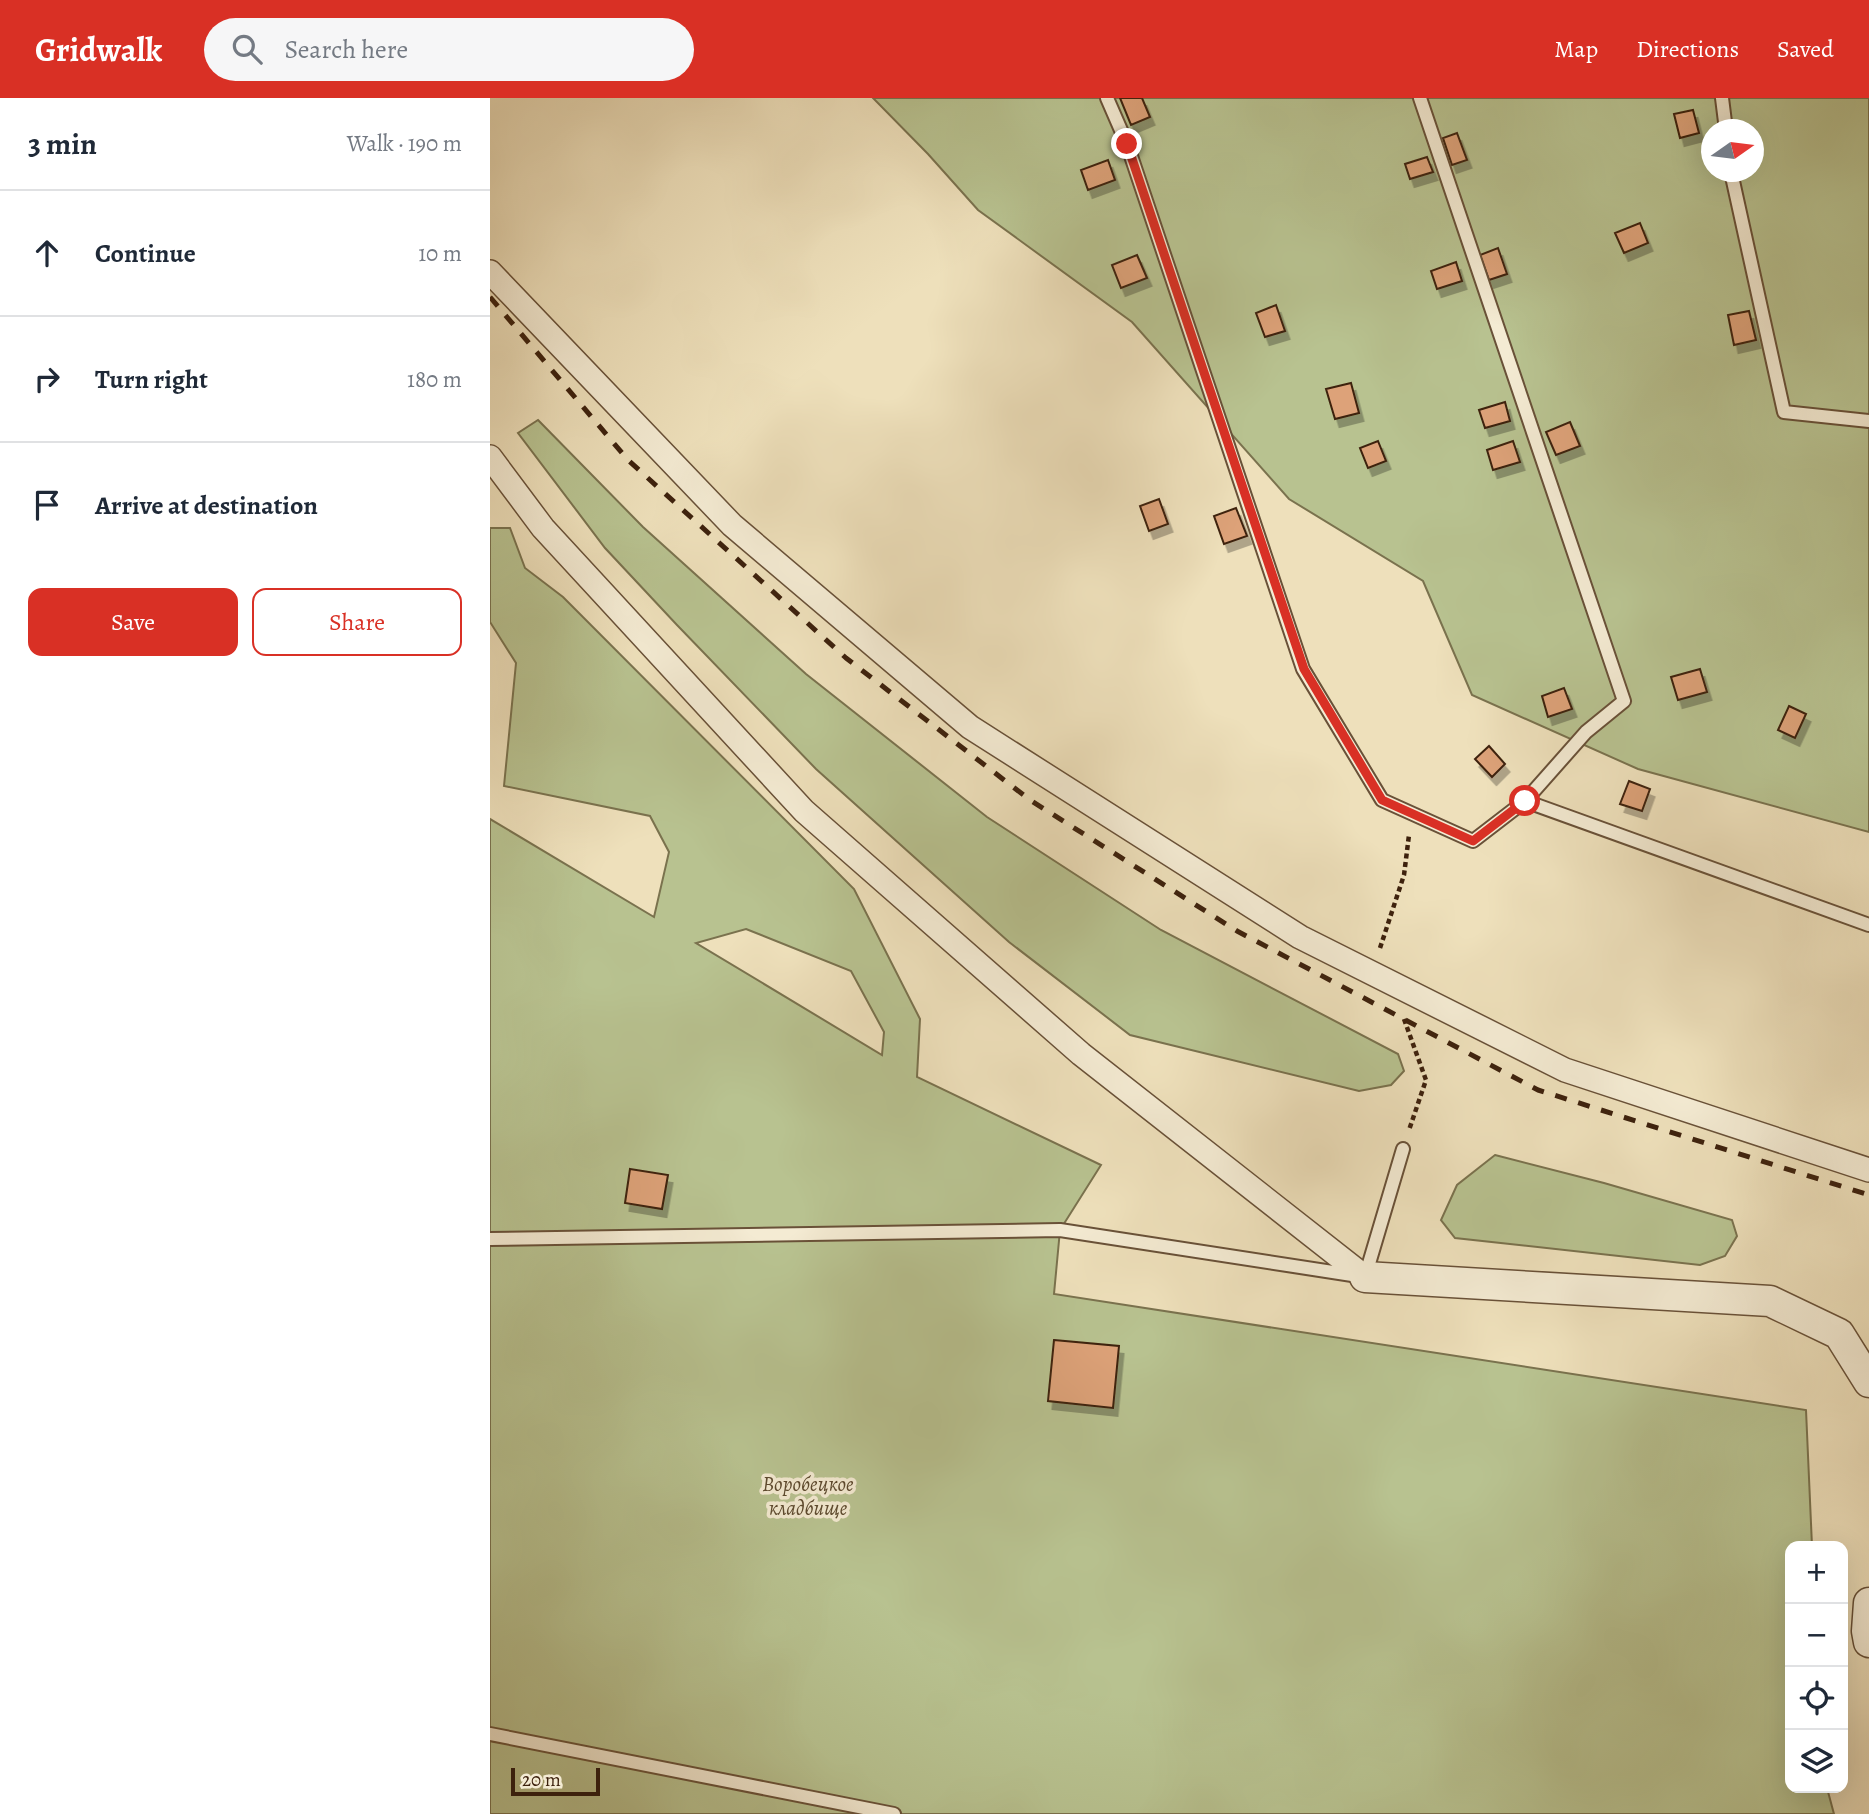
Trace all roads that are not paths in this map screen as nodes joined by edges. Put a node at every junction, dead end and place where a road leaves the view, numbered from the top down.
1 (1107, 98) edge
2 (1420, 98) edge
3 (1722, 98) edge
4 (1725, 119) edge
5 (1733, 182) edge
6 (490, 272) edge
7 (1869, 421) edge
8 (490, 457) edge
9 (1525, 801) junction
10 (1869, 925) edge
11 (1403, 1149) dead end
12 (1869, 1170) edge
13 (490, 1239) edge
14 (1365, 1277) junction
15 (1869, 1382) edge
16 (1869, 1603) edge
17 (1869, 1642) edge
18 (490, 1734) edge
19 (894, 1814) edge

1 - 9 lane
2 - 9 lane
3 - 4 lane
5 - 7 lane
6 - 12 street
8 - 14 street
9 - 10 lane
11 - 14 lane
13 - 14 lane
14 - 15 street
16 - 17 street
18 - 19 lane

